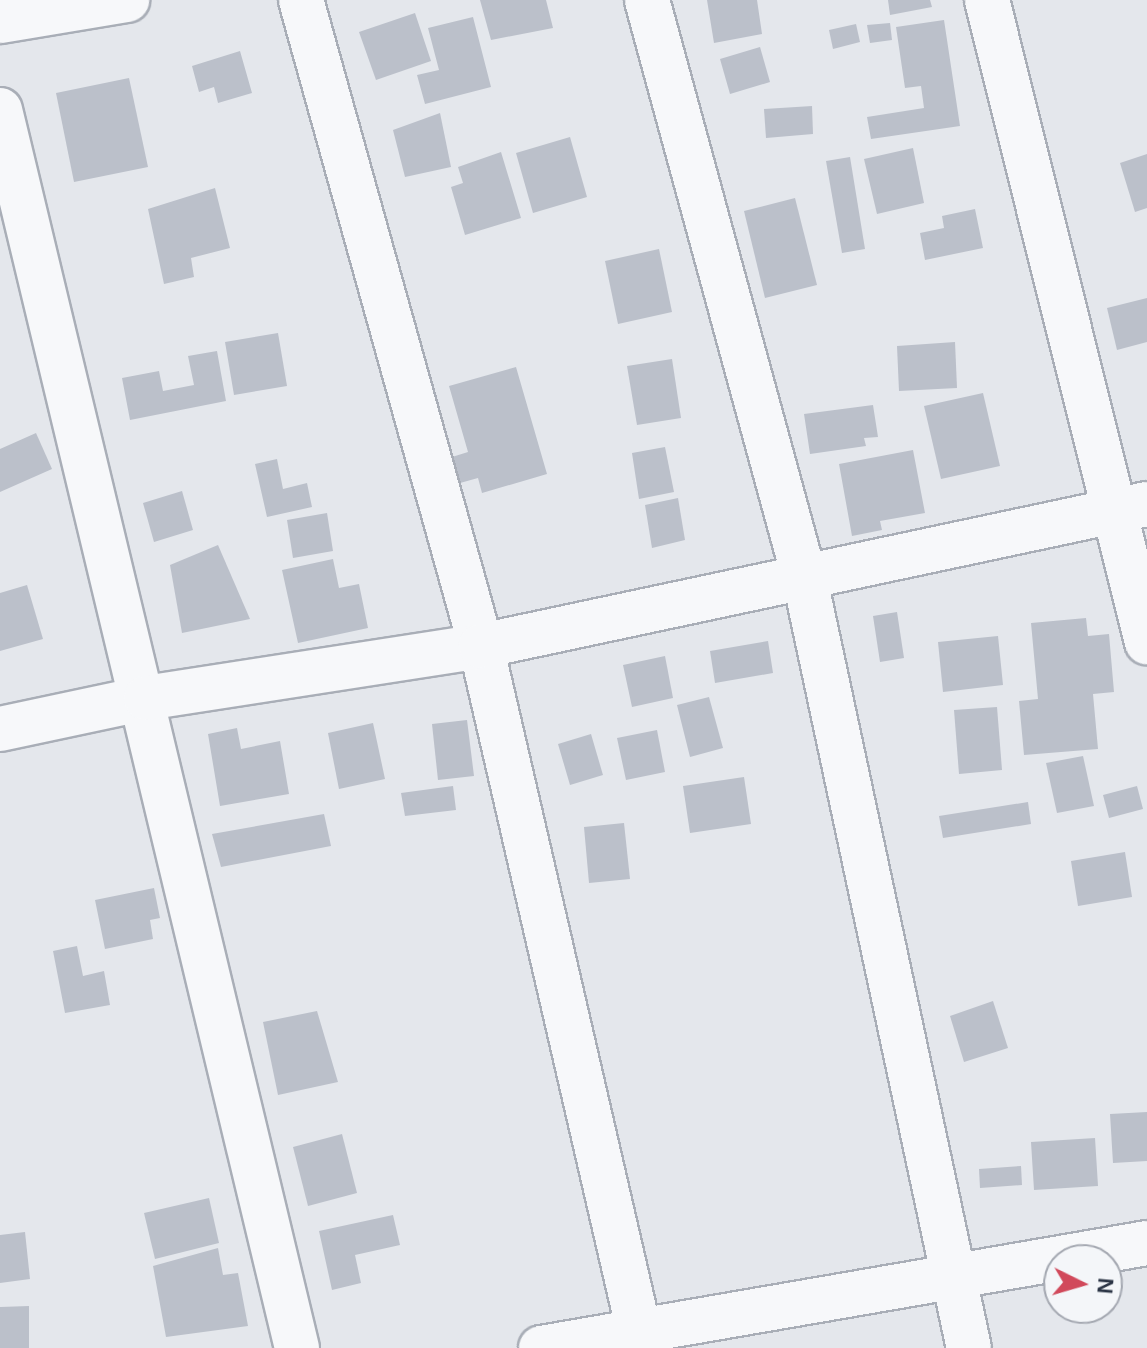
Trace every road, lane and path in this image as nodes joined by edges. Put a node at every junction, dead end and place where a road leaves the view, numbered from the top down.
1 (127, 0) edge
2 (301, 0) edge
3 (647, 0) edge
4 (987, 0) edge
5 (0, 21) edge
6 (0, 110) edge
7 (1131, 507) edge
8 (805, 580) junction
9 (1147, 642) edge
10 (481, 646) junction
11 (146, 698) junction
12 (0, 729) edge
13 (1147, 1243) edge
14 (952, 1280) junction
15 (640, 1338) edge
16 (297, 1348) edge
17 (541, 1348) edge
18 (969, 1348) edge

1 - 5 street
2 - 10 street
3 - 8 street
4 - 7 street
6 - 11 street
7 - 8 street
7 - 9 street
8 - 10 street
8 - 14 street
10 - 11 street
10 - 15 street
11 - 12 street
11 - 16 street
13 - 14 street
14 - 15 street
14 - 18 street
15 - 17 street

